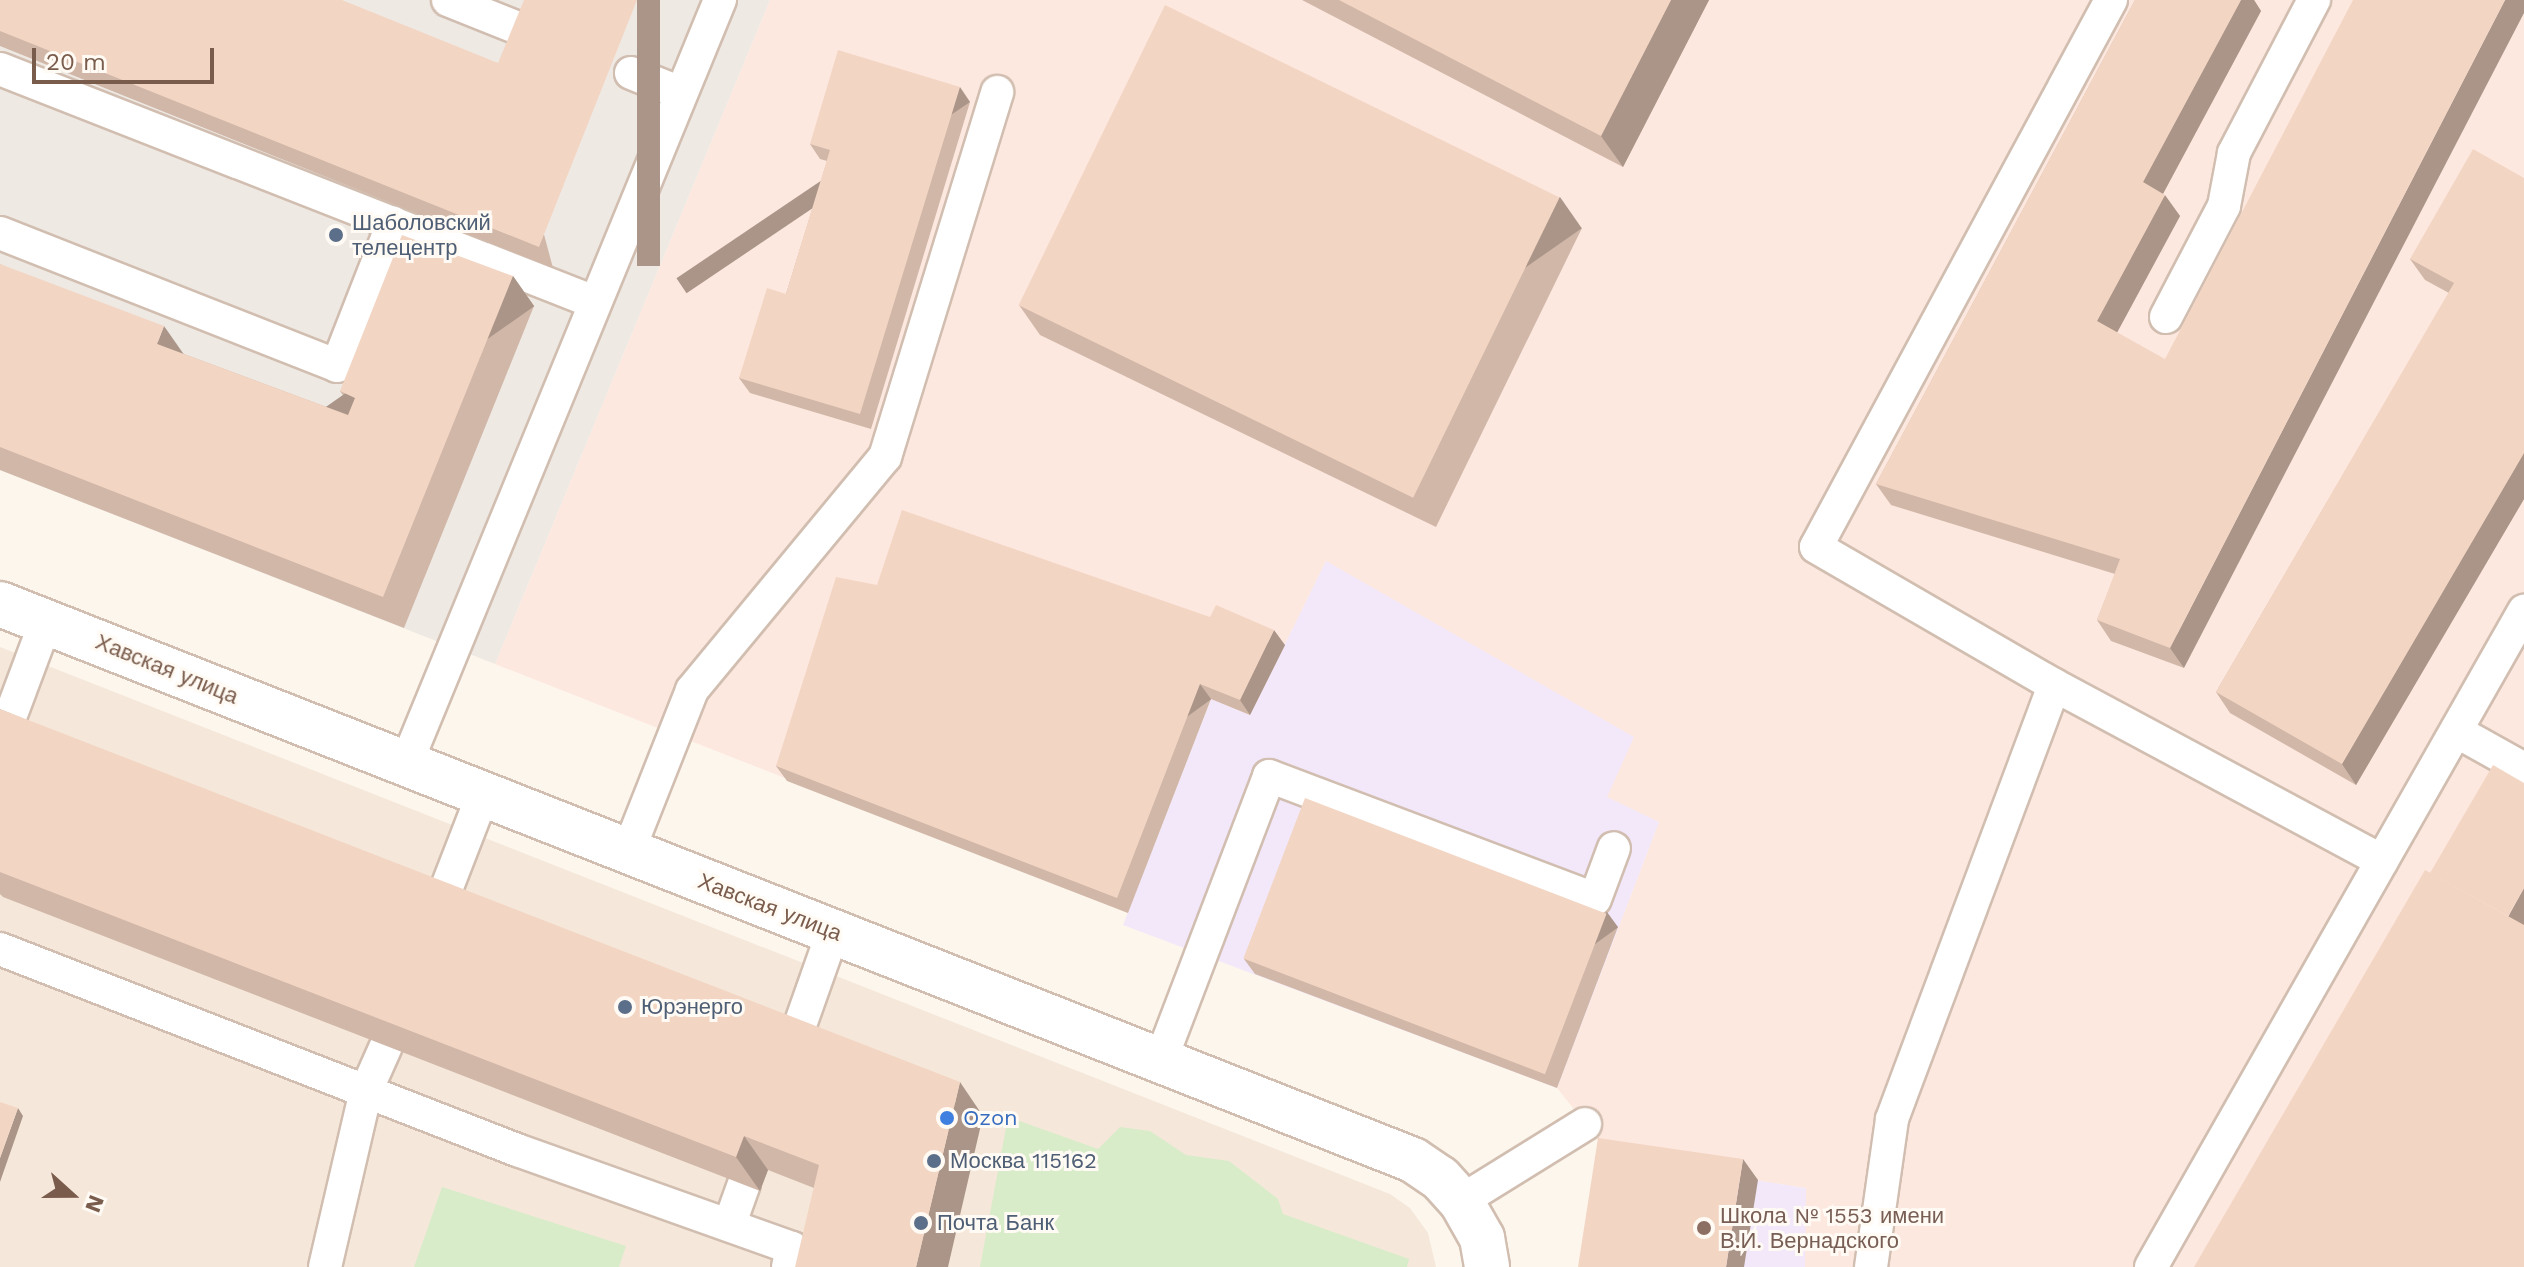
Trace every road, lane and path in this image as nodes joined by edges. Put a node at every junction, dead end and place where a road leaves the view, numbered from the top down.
1 (448, 0) edge
2 (720, 0) edge
3 (2111, 0) edge
4 (2314, 0) edge
5 (533, 34) edge
6 (0, 69) edge
7 (631, 73) dead end
8 (997, 92) dead end
9 (681, 93) junction
10 (393, 223) junction
11 (0, 233) edge
12 (594, 302) junction
13 (2166, 317) dead end
14 (0, 604) edge
15 (2524, 611) edge
16 (46, 621) junction
17 (2054, 685) junction
18 (2456, 731) junction
19 (3, 736) edge
20 (406, 764) junction
21 (2524, 769) edge
22 (483, 794) junction
23 (1614, 848) dead end
24 (628, 852) junction
25 (2382, 861) junction
26 (440, 905) edge
27 (833, 932) junction
28 (0, 949) edge
29 (794, 1042) edge
30 (386, 1046) edge
31 (1160, 1062) junction
32 (366, 1091) junction
33 (1585, 1124) dead end
34 (744, 1184) edge
35 (1461, 1201) junction
36 (730, 1223) junction
37 (325, 1267) edge
38 (788, 1267) edge
39 (1487, 1267) edge
40 (1871, 1267) edge
41 (2151, 1267) edge

1 - 5 lane
2 - 9 lane
3 - 17 lane
4 - 13 lane
6 - 10 lane
7 - 9 lane
8 - 24 lane
9 - 12 lane
10 - 11 lane
10 - 12 lane
12 - 20 lane
14 - 16 street, Хавская улица
15 - 18 lane
16 - 19 lane
16 - 20 street, Хавская улица
17 - 25 lane
17 - 40 lane
18 - 21 lane
18 - 25 lane
20 - 22 street, Хавская улица
22 - 24 street, Хавская улица
22 - 26 lane
23 - 31 lane
24 - 27 street, Хавская улица
25 - 41 lane
27 - 29 lane
27 - 31 street, Хавская улица
28 - 32 lane
30 - 32 lane
31 - 35 street, Хавская улица
32 - 36 lane
32 - 37 lane
33 - 35 lane
34 - 36 lane
35 - 39 street, Хавская улица
36 - 38 lane

